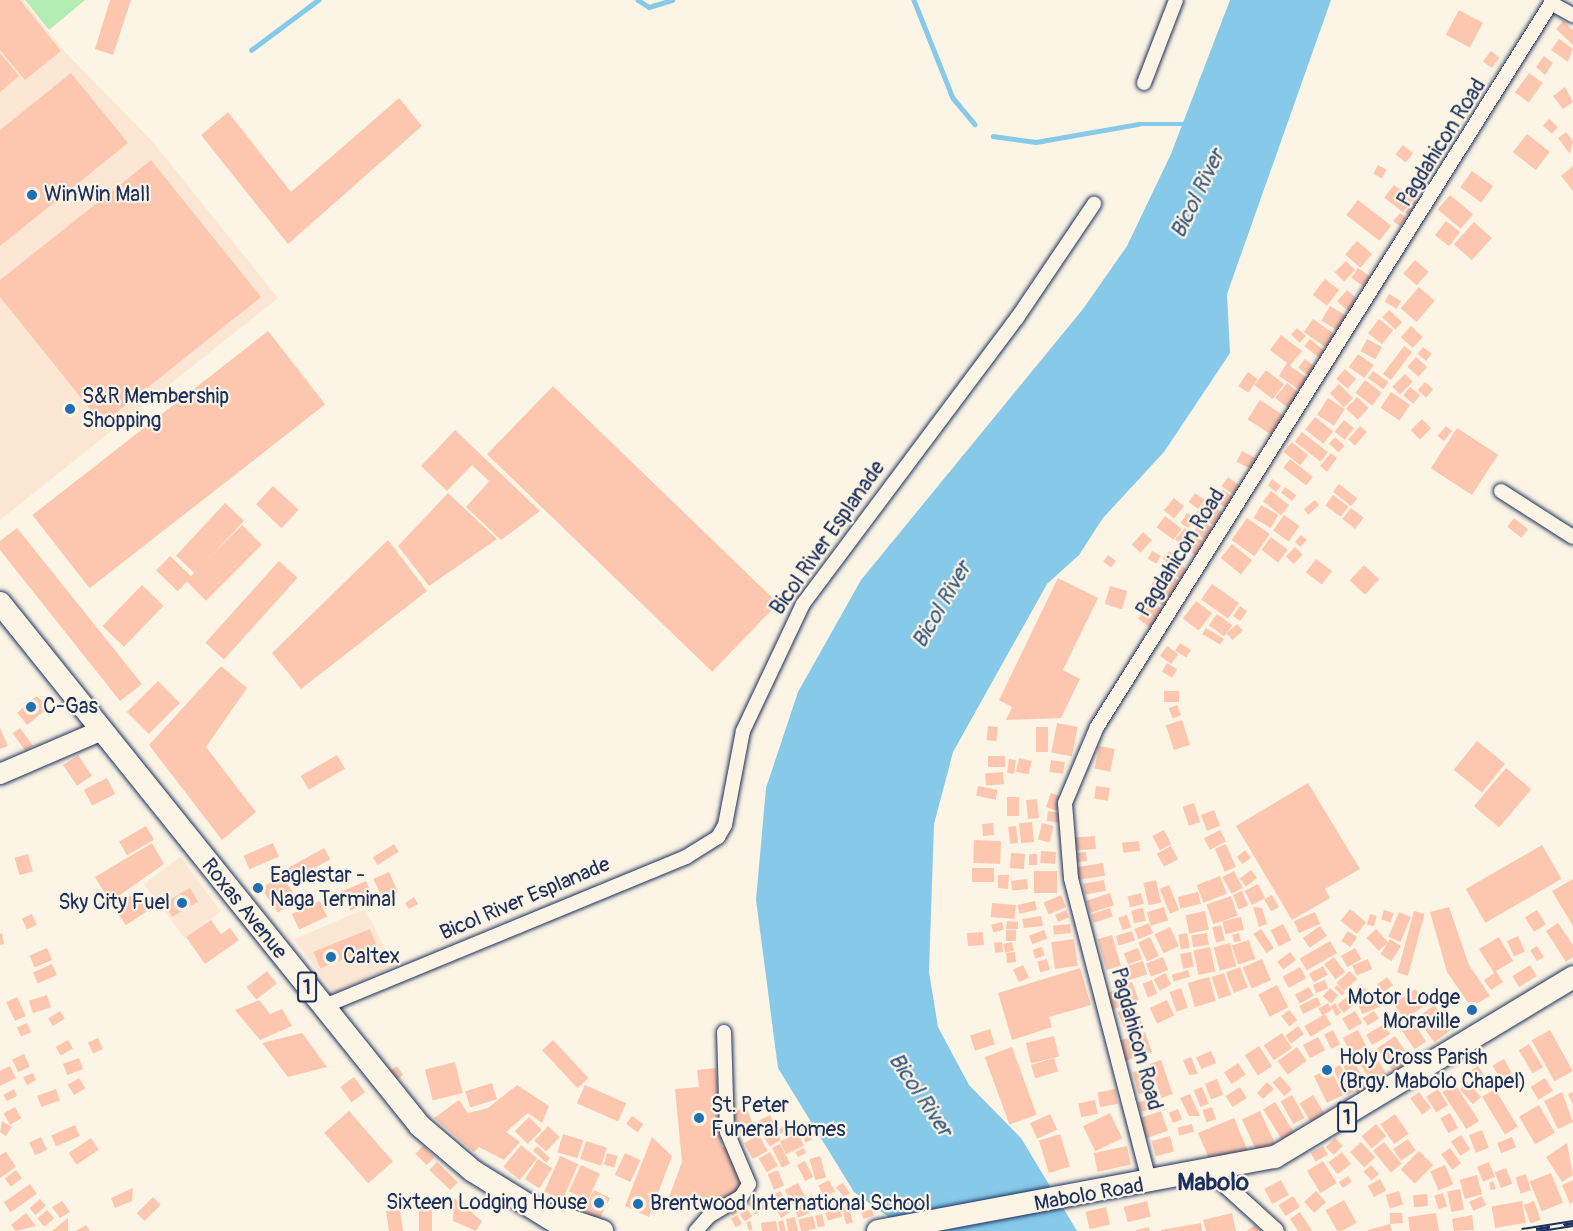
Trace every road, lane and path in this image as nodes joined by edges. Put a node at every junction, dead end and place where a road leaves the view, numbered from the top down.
1 (1176, 0) edge
2 (1552, 2) edge
3 (1573, 15) edge
4 (1144, 83) dead end
5 (1094, 204) dead end
6 (1501, 491) dead end
7 (1573, 537) edge
8 (0, 603) edge
9 (102, 730) junction
10 (0, 774) edge
11 (1573, 977) edge
12 (322, 1007) junction
13 (724, 1032) dead end
14 (1212, 1173) junction
15 (1150, 1184) junction
16 (541, 1213) junction
17 (570, 1231) edge
18 (602, 1231) edge
19 (696, 1231) edge
20 (878, 1231) edge
21 (1276, 1231) edge

1 - 4 street
2 - 3 street
2 - 15 street, Pagdahicon Road
5 - 12 street, Bicol River Esplanade
6 - 7 street
8 - 9 highway, Roxas Avenue / 1
9 - 10 main road
9 - 12 highway, Roxas Avenue / 1
11 - 14 highway, Mabolo Road / 1
12 - 16 highway, Roxas Avenue / 1
13 - 19 street
14 - 15 highway, Mabolo Road / 1
14 - 21 street
15 - 20 highway, Mabolo Road / 1
16 - 17 highway, Roxas Avenue / 1
16 - 18 highway, Roxas Avenue / 1

